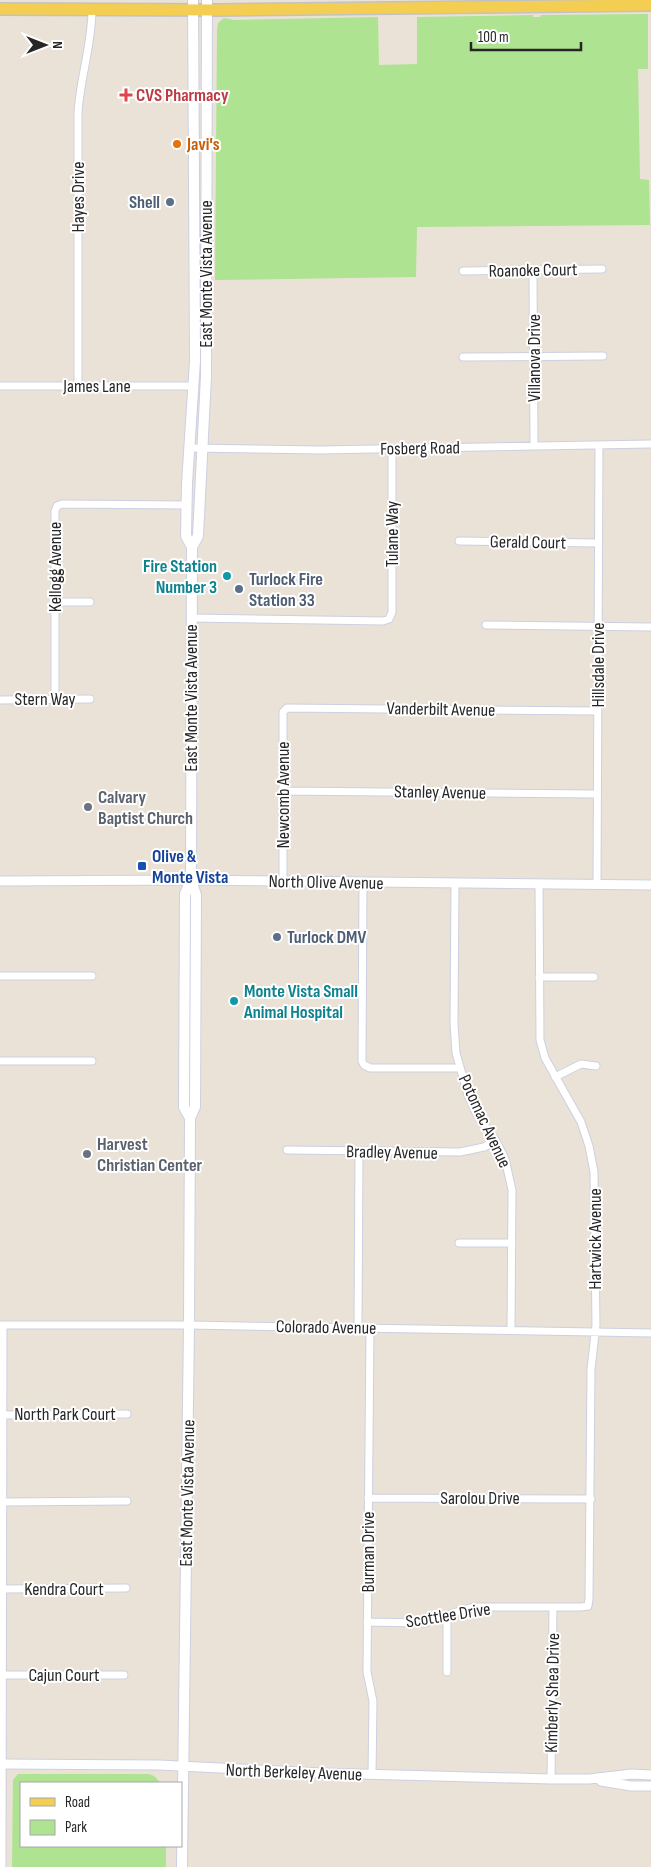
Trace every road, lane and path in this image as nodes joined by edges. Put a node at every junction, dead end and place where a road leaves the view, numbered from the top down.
1 (535, 4) edge
2 (193, 5) edge
3 (207, 5) edge
4 (651, 5) edge
5 (0, 9) edge
6 (92, 9) junction
7 (602, 269) dead end
8 (533, 270) junction
9 (463, 271) dead end
10 (534, 356) junction
11 (603, 356) dead end
12 (463, 357) dead end
13 (0, 386) edge
14 (78, 386) junction
15 (194, 386) junction
16 (651, 444) edge
17 (599, 445) junction
18 (534, 446) junction
19 (190, 448) junction
20 (202, 448) junction
21 (392, 449) junction
22 (187, 504) junction
23 (459, 541) dead end
24 (598, 543) junction
25 (192, 546) junction
26 (55, 602) junction
27 (90, 602) dead end
28 (192, 618) junction
29 (486, 625) dead end
30 (598, 626) junction
31 (651, 627) edge
32 (54, 699) junction
33 (90, 699) dead end
34 (0, 700) edge
35 (286, 709) joint
36 (597, 710) junction
37 (283, 791) junction
38 (597, 794) junction
39 (191, 880) junction
40 (0, 881) edge
41 (283, 881) junction
42 (363, 882) junction
43 (455, 883) junction
44 (539, 884) junction
45 (597, 885) junction
46 (651, 886) edge
47 (0, 976) edge
48 (92, 976) dead end
49 (539, 977) junction
50 (594, 977) dead end
51 (184, 1028) junction
52 (0, 1061) edge
53 (92, 1061) dead end
54 (596, 1066) dead end
55 (459, 1068) junction
56 (195, 1071) junction
57 (555, 1078) junction
58 (190, 1118) junction
59 (496, 1141) junction
60 (287, 1150) dead end
61 (359, 1152) junction
62 (459, 1243) dead end
63 (512, 1243) junction
64 (2, 1325) edge
65 (189, 1325) junction
66 (358, 1328) junction
67 (370, 1328) junction
68 (511, 1330) junction
69 (596, 1332) junction
70 (651, 1333) edge
71 (127, 1414) dead end
72 (3, 1415) junction
73 (368, 1498) junction
74 (591, 1499) junction
75 (127, 1501) dead end
76 (3, 1502) junction
77 (126, 1588) dead end
78 (3, 1589) junction
79 (588, 1606) joint
80 (553, 1607) junction
81 (447, 1616) junction
82 (368, 1622) junction
83 (448, 1672) dead end
84 (4, 1674) junction
85 (124, 1675) dead end
86 (2, 1764) edge
87 (184, 1767) junction
88 (372, 1775) junction
89 (651, 1775) edge
90 (589, 1779) junction
91 (551, 1780) junction
92 (651, 1786) edge
93 (2, 1867) edge
94 (182, 1867) edge

1 - 3 main road
1 - 4 main road
2 - 3 main road
2 - 6 main road
2 - 15 main road, East Monte Vista Avenue
3 - 20 main road, East Monte Vista Avenue
5 - 6 main road
6 - 14 street, Hayes Drive
7 - 8 street, Roanoke Court
8 - 9 street, Roanoke Court
8 - 10 street, Villanova Drive
10 - 11 street
10 - 12 street
10 - 18 street, Villanova Drive
13 - 14 street, James Lane
14 - 15 street, James Lane
15 - 19 main road, East Monte Vista Avenue
16 - 17 street, Fosberg Road
17 - 18 street, Fosberg Road
17 - 24 street, Hillsdale Drive
18 - 21 street, Fosberg Road
19 - 20 street, Fosberg Road
19 - 22 main road, East Monte Vista Avenue
20 - 21 street, Fosberg Road
20 - 25 main road, East Monte Vista Avenue
21 - 28 street, Tulane Way
22 - 25 main road, East Monte Vista Avenue
22 - 26 street, Kellogg Avenue
23 - 24 street, Gerald Court
24 - 30 street, Hillsdale Drive
25 - 28 main road, East Monte Vista Avenue
26 - 27 street
26 - 32 street, Kellogg Avenue
28 - 39 main road, East Monte Vista Avenue
29 - 30 street
30 - 31 street
30 - 36 street, Hillsdale Drive
32 - 33 street, Stern Way
32 - 34 street, Stern Way
35 - 36 street, Vanderbilt Avenue
35 - 37 street, Newcomb Avenue
36 - 38 street, Hillsdale Drive
37 - 38 street, Stanley Avenue
37 - 41 street, Newcomb Avenue
38 - 45 street, Hillsdale Drive
39 - 40 street, North Olive Avenue
39 - 41 street, North Olive Avenue
39 - 51 main road, East Monte Vista Avenue
39 - 56 main road, East Monte Vista Avenue
41 - 42 street, North Olive Avenue
42 - 43 street, North Olive Avenue
42 - 55 street
43 - 44 street, North Olive Avenue
43 - 55 street, Potomac Avenue
44 - 45 street, North Olive Avenue
44 - 49 street, Hartwick Avenue
45 - 46 street, North Olive Avenue
47 - 48 street
49 - 50 street
49 - 57 street, Hartwick Avenue
51 - 56 main road
51 - 58 main road, East Monte Vista Avenue
52 - 53 street
54 - 57 street
55 - 59 street, Potomac Avenue
56 - 58 main road, East Monte Vista Avenue
57 - 69 street, Hartwick Avenue
58 - 65 main road, East Monte Vista Avenue
59 - 61 street, Bradley Avenue
59 - 63 street, Potomac Avenue
60 - 61 street, Bradley Avenue
61 - 66 street
62 - 63 street
63 - 68 street, Potomac Avenue
64 - 65 street, Colorado Avenue
64 - 72 street
65 - 66 street, Colorado Avenue
65 - 87 main road, East Monte Vista Avenue
66 - 67 street, Colorado Avenue
67 - 68 street, Colorado Avenue
67 - 73 street, Burman Drive
68 - 69 street, Colorado Avenue
69 - 70 street, Colorado Avenue
69 - 74 street, Hartwick Avenue
71 - 72 street, North Park Court
72 - 76 street
73 - 74 street, Sarolou Drive
73 - 82 street, Burman Drive
74 - 79 street, Hartwick Avenue
75 - 76 street
76 - 78 street
77 - 78 street, Kendra Court
78 - 84 street
79 - 80 street, Scottlee Drive
80 - 81 street, Scottlee Drive
80 - 91 street, Kimberly Shea Drive
81 - 82 street, Scottlee Drive
81 - 83 street
82 - 88 street, Burman Drive
84 - 85 street, Cajun Court
84 - 86 street
86 - 87 street, North Berkeley Avenue
86 - 93 street
87 - 88 street, North Berkeley Avenue
87 - 94 main road, East Monte Vista Avenue
88 - 91 street, North Berkeley Avenue
89 - 90 street, North Berkeley Avenue
90 - 91 street, North Berkeley Avenue
90 - 92 street, North Berkeley Avenue

